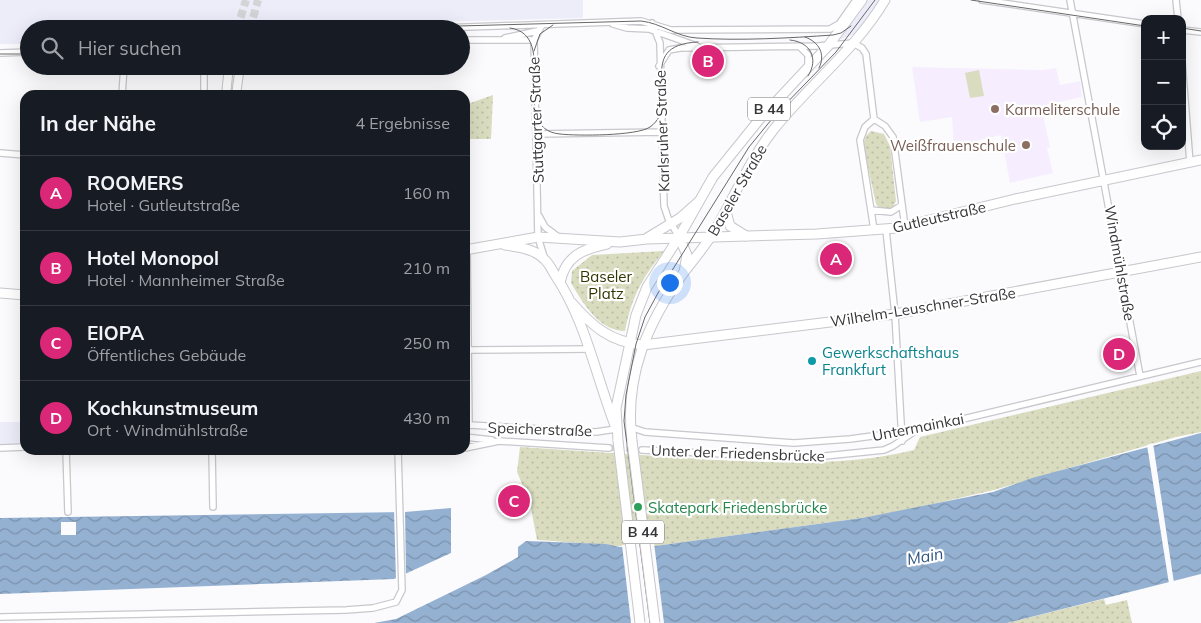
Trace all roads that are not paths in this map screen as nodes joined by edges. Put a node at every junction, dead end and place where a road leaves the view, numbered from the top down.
1 (856, 0) edge
2 (862, 0) edge
3 (885, 0) edge
4 (982, 0) edge
5 (1070, 0) edge
6 (1176, 0) edge
7 (1072, 13) junction
8 (1178, 15) edge
9 (652, 23) junction
10 (1141, 23) edge
11 (613, 24) junction
12 (540, 28) junction
13 (470, 29) edge
14 (690, 30) junction
15 (1186, 30) edge
16 (656, 31) junction
17 (1201, 32) edge
18 (470, 40) edge
19 (498, 40) junction
20 (534, 40) junction
21 (853, 43) junction
22 (691, 44) junction
23 (828, 46) junction
24 (800, 47) junction
25 (722, 48) junction
26 (20, 52) edge
27 (0, 53) edge
28 (659, 66) junction
29 (807, 70) junction
30 (123, 75) edge
31 (204, 75) edge
32 (228, 75) edge
33 (239, 75) edge
34 (122, 90) edge
35 (204, 90) edge
36 (227, 90) edge
37 (237, 90) edge
38 (1186, 105) edge
39 (874, 119) junction
40 (662, 132) junction
41 (537, 134) junction
42 (0, 153) edge
43 (20, 154) edge
44 (1201, 160) edge
45 (1190, 163) junction
46 (1104, 180) junction
47 (698, 202) junction
48 (902, 205) junction
49 (871, 210) junction
50 (726, 211) junction
51 (538, 216) junction
52 (671, 223) junction
53 (905, 227) junction
54 (874, 230) junction
55 (886, 230) junction
56 (746, 236) junction
57 (538, 237) junction
58 (679, 237) junction
59 (566, 238) junction
60 (647, 238) junction
61 (710, 238) junction
62 (620, 242) junction
63 (500, 244) junction
64 (470, 249) edge
65 (1201, 257) edge
66 (544, 258) junction
67 (684, 273) junction
68 (1121, 273) junction
69 (560, 283) junction
70 (0, 293) edge
71 (20, 295) edge
72 (571, 302) junction
73 (895, 314) junction
74 (629, 343) junction
75 (643, 345) junction
76 (590, 349) junction
77 (470, 350) edge
78 (1201, 362) edge
79 (1140, 376) junction
80 (470, 426) edge
81 (630, 427) junction
82 (616, 429) junction
83 (917, 430) junction
84 (902, 432) junction
85 (470, 438) edge
86 (500, 441) junction
87 (902, 441) junction
88 (20, 447) edge
89 (470, 447) edge
90 (0, 448) edge
91 (609, 448) tunnel mouth
92 (642, 450) tunnel mouth
93 (66, 455) edge
94 (212, 455) edge
95 (398, 455) edge
96 (213, 507) dead end
97 (68, 512) dead end
98 (1, 617) edge
99 (640, 623) edge
100 (655, 623) edge

1 - 14 street
2 - 23 main road, Baseler Straße / B 44
3 - 21 main road, B 44
4 - 7 street
5 - 7 street, Windmühlstraße
6 - 8 street
7 - 10 street
7 - 46 street, Windmühlstraße
9 - 11 street
9 - 14 street
9 - 16 street, Karlsruher Straße
11 - 12 street
11 - 16 street
12 - 13 street
12 - 19 street
12 - 20 street, Stuttgarter Straße
14 - 22 street
15 - 17 street
16 - 22 street
16 - 28 street, Karlsruher Straße
18 - 19 street
19 - 20 street
20 - 41 street, Stuttgarter Straße
21 - 23 street
21 - 39 street
21 - 50 main road, Baseler Straße / B 44
22 - 25 street
23 - 24 street
23 - 29 main road, Baseler Straße / B 44
24 - 25 street
24 - 29 street
25 - 28 street
26 - 27 street
28 - 40 street, Karlsruher Straße
29 - 47 main road, Baseler Straße / B 44
30 - 34 street
31 - 35 street
32 - 36 street
33 - 37 street
38 - 45 street
39 - 48 street
39 - 49 street
40 - 41 street
40 - 52 street, Karlsruher Straße
41 - 51 street, Stuttgarter Straße
42 - 43 street
44 - 45 main road, Gutleutstraße
45 - 46 main road, Gutleutstraße
46 - 53 main road, Gutleutstraße
46 - 68 street, Windmühlstraße
47 - 52 main road
47 - 58 main road, Baseler Straße / B 44
48 - 49 street
48 - 53 street
49 - 54 street
50 - 56 main road
50 - 61 main road, Baseler Straße / B 44
51 - 57 street, Stuttgarter Straße
51 - 59 street
52 - 58 street, Karlsruher Straße
52 - 60 main road
53 - 55 main road, Gutleutstraße
54 - 55 main road, Gutleutstraße
54 - 56 main road, Gutleutstraße
55 - 73 street
56 - 61 main road, Gutleutstraße
57 - 59 main road, Gutleutstraße
57 - 63 main road, Gutleutstraße
57 - 66 street, Stuttgarter Straße
58 - 60 main road, Gutleutstraße
58 - 61 main road, Gutleutstraße
58 - 67 main road
58 - 74 main road, B 44
59 - 62 main road, Gutleutstraße
60 - 62 main road, Gutleutstraße
61 - 67 main road, Baseler Straße / B 44
62 - 69 main road
63 - 64 main road, Gutleutstraße
63 - 66 main road
65 - 68 main road, Wilhelm-Leuschner-Straße
66 - 69 main road, Stuttgarter Straße
67 - 75 main road, B 44
68 - 73 main road, Wilhelm-Leuschner-Straße
68 - 79 street, Windmühlstraße
69 - 72 main road, Stuttgarter Straße
70 - 71 main road
72 - 74 main road, Stuttgarter Straße
72 - 76 main road, Stuttgarter Straße
73 - 75 main road, Wilhelm-Leuschner-Straße
73 - 84 street
74 - 75 main road
74 - 82 main road, B 44
75 - 81 main road, B 44
76 - 77 street
76 - 82 main road
78 - 79 street, Untermainkai
79 - 83 street, Untermainkai
80 - 82 street, Speicherstraße
81 - 84 street, Untermainkai
81 - 100 main road, B 44, bridge
82 - 99 main road, B 44, bridge
83 - 84 street, Untermainkai
83 - 87 street, Unter der Friedensbrücke
84 - 87 street
85 - 86 street, Speicherstraße
86 - 89 street
86 - 91 street
87 - 92 street, Unter der Friedensbrücke
88 - 90 street
93 - 97 street
94 - 96 street
95 - 98 street

